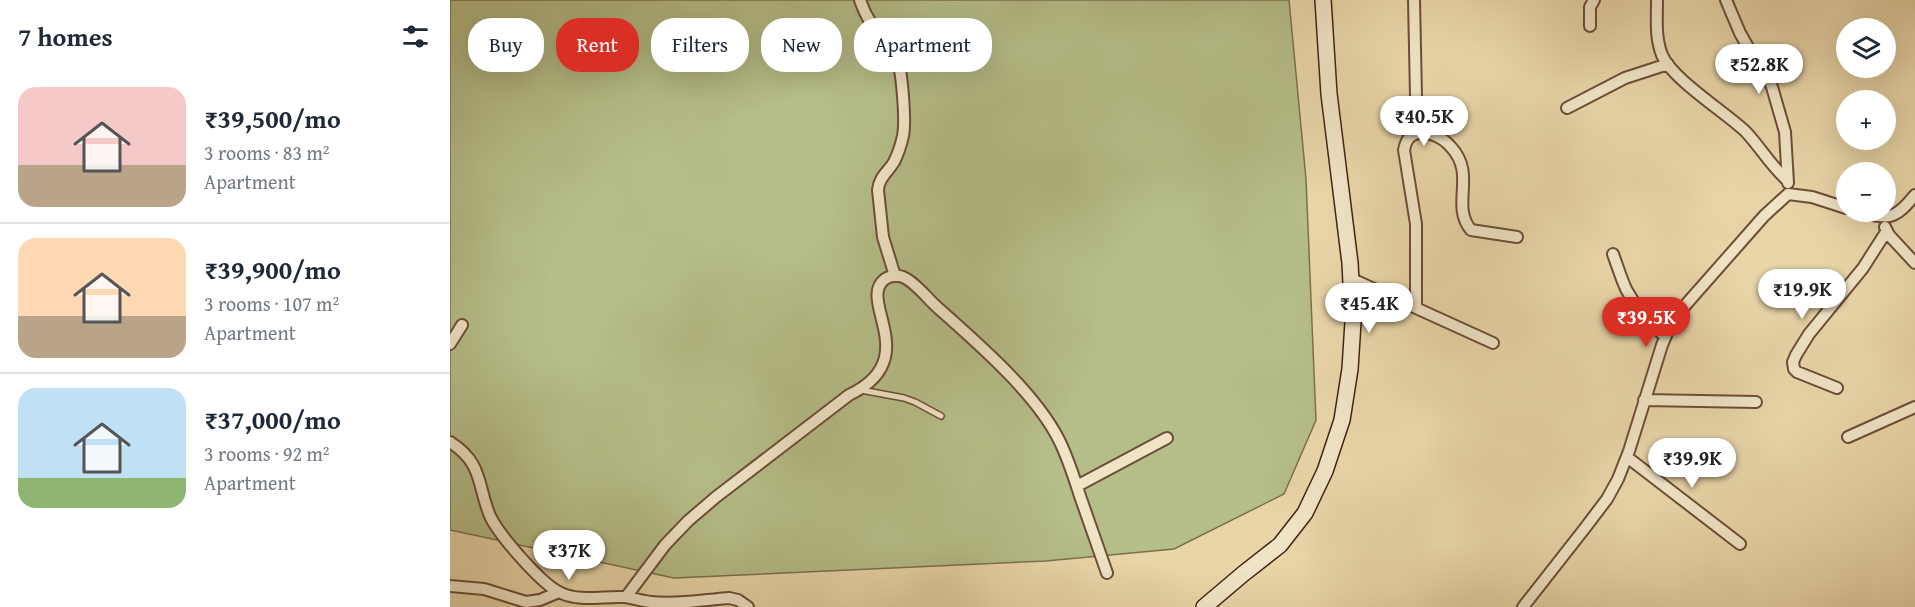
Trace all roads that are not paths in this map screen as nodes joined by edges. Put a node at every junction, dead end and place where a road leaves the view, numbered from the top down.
1 (860, 0) edge
2 (1323, 0) edge
3 (1414, 0) edge
4 (1594, 0) edge
5 (1657, 0) edge
6 (1726, 0) edge
7 (869, 18) edge
8 (1590, 26) dead end
9 (1668, 64) junction
10 (900, 72) edge
11 (1567, 108) dead end
12 (1413, 135) junction
13 (1788, 181) junction
14 (1788, 194) junction
15 (1915, 195) edge
16 (1836, 205) edge
17 (1896, 213) edge
18 (1884, 222) edge
19 (1886, 231) junction
20 (1517, 237) dead end
21 (1613, 254) dead end
22 (1915, 263) edge
23 (895, 276) junction
24 (1350, 278) junction
25 (1416, 307) junction
26 (462, 325) dead end
27 (1665, 337) junction
28 (1493, 343) dead end
29 (450, 344) edge
30 (1837, 388) dead end
31 (861, 390) junction
32 (1644, 400) junction
33 (1756, 402) dead end
34 (1915, 407) edge
35 (941, 416) dead end
36 (1848, 437) dead end
37 (1167, 438) dead end
38 (450, 442) edge
39 (1627, 457) junction
40 (1077, 486) junction
41 (1740, 544) dead end
42 (1107, 573) dead end
43 (450, 586) edge
44 (559, 592) junction
45 (626, 597) junction
46 (748, 607) edge
47 (1204, 607) edge
48 (1523, 607) edge

1 - 7 street
2 - 24 main road
3 - 12 street
4 - 8 street
5 - 9 street
6 - 13 street
9 - 11 street
9 - 13 street
10 - 23 street
12 - 20 street
12 - 25 street
13 - 14 street
14 - 16 street
14 - 27 street
15 - 17 street
18 - 19 street
19 - 22 street
19 - 30 street
21 - 27 street
23 - 31 street
23 - 40 street
24 - 25 street
24 - 47 main road
25 - 28 street
26 - 29 street
27 - 32 street
31 - 35 lane
31 - 45 street
32 - 33 street
32 - 39 street
34 - 36 street
37 - 40 street
38 - 44 street
39 - 41 street
39 - 48 street
40 - 42 street
43 - 44 street
44 - 45 street
45 - 46 street

